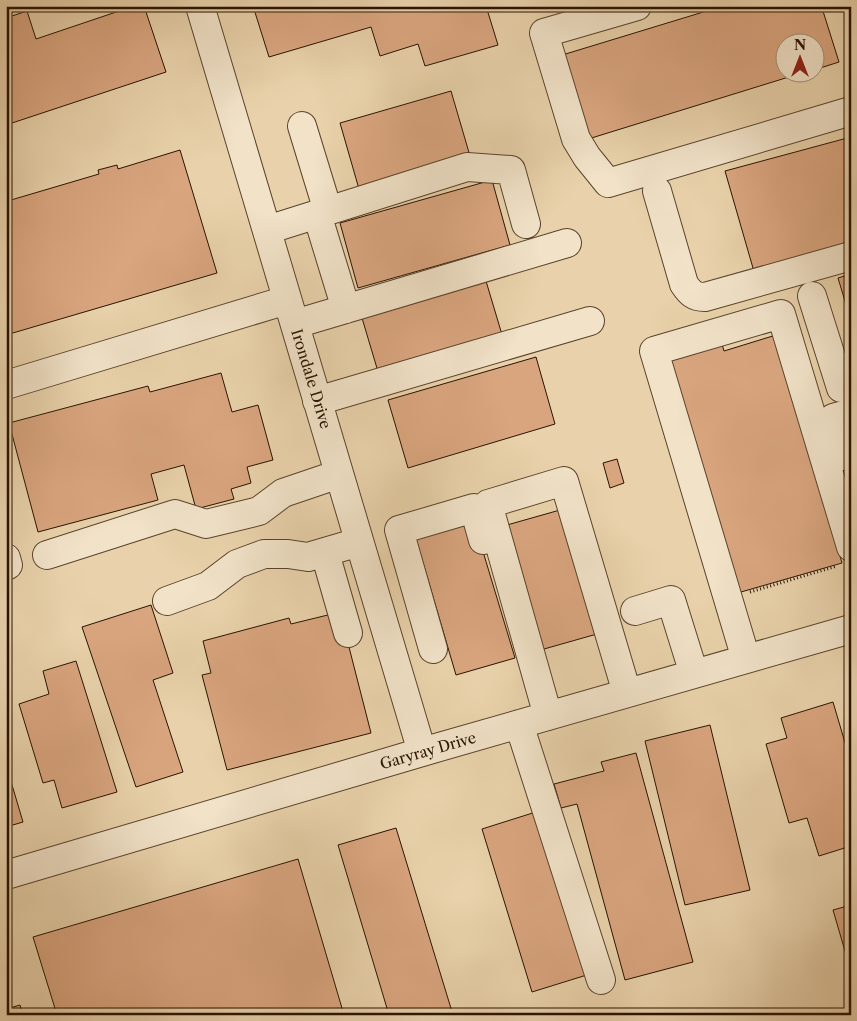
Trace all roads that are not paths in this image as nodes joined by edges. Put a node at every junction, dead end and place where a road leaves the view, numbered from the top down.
1 (200, 6) edge
2 (637, 6) edge
3 (851, 111) edge
4 (302, 126) dead end
5 (657, 191) dead end
6 (322, 212) junction
7 (526, 224) dead end
8 (266, 230) junction
9 (567, 243) dead end
10 (851, 256) edge
11 (812, 296) dead end
12 (346, 309) junction
13 (291, 312) junction
14 (590, 321) dead end
15 (6, 385) edge
16 (851, 386) edge
17 (318, 401) junction
18 (851, 412) edge
19 (339, 474) junction
20 (851, 498) edge
21 (404, 548) junction
22 (362, 551) junction
23 (325, 553) junction
24 (47, 555) dead end
25 (846, 556) edge
26 (6, 558) edge
27 (6, 566) edge
28 (166, 601) dead end
29 (635, 611) dead end
30 (425, 621) junction
31 (509, 628) dead end
32 (851, 629) edge
33 (348, 633) dead end
34 (386, 633) junction
35 (433, 650) dead end
36 (746, 659) junction
37 (694, 674) junction
38 (627, 693) junction
39 (548, 716) junction
40 (519, 724) junction
41 (422, 752) junction
42 (6, 875) edge
43 (601, 980) dead end

1 - 8 street, Irondale Drive
2 - 3 street
4 - 6 street
5 - 10 street
6 - 7 street
6 - 8 street
6 - 12 street
8 - 13 street, Irondale Drive
9 - 12 street
11 - 16 street
12 - 13 street
13 - 15 street
13 - 17 street, Irondale Drive
14 - 17 street
17 - 19 street, Irondale Drive
18 - 20 street
19 - 22 street, Irondale Drive
19 - 24 street
21 - 22 street
21 - 30 street
21 - 31 street
22 - 23 street
22 - 34 street, Irondale Drive
23 - 28 street
23 - 33 street
25 - 36 street
26 - 27 street
29 - 37 street
30 - 34 street
30 - 35 street
32 - 36 street, Garyray Drive
34 - 41 street, Irondale Drive
36 - 37 street, Garyray Drive
37 - 38 street, Garyray Drive
38 - 39 street, Garyray Drive
38 - 39 street
39 - 40 street, Garyray Drive
40 - 41 street, Garyray Drive
40 - 43 street
41 - 42 street, Garyray Drive

